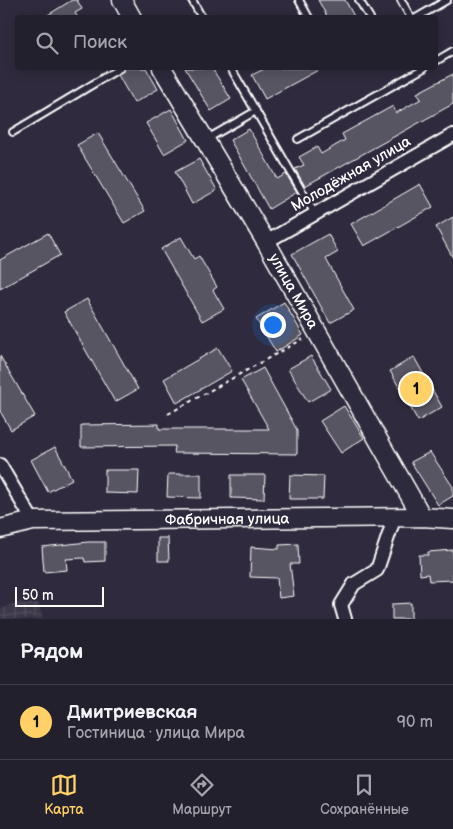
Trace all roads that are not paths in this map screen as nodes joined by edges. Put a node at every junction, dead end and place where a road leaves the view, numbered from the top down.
1 (122, 0) edge
2 (192, 0) edge
3 (299, 0) edge
4 (359, 0) edge
5 (401, 0) edge
6 (447, 0) edge
7 (130, 15) edge
8 (200, 15) edge
9 (307, 15) edge
10 (368, 15) edge
11 (409, 15) edge
12 (421, 15) edge
13 (453, 51) edge
14 (438, 60) edge
15 (117, 70) edge
16 (163, 70) edge
17 (232, 70) edge
18 (420, 70) edge
19 (256, 111) junction
20 (13, 132) dead end
21 (453, 135) edge
22 (298, 139) dead end
23 (205, 141) junction
24 (315, 214) junction
25 (266, 242) junction
26 (0, 465) edge
27 (422, 517) junction
28 (394, 519) junction
29 (453, 519) edge
30 (33, 520) junction
31 (0, 529) edge
32 (345, 619) edge

1 - 7 street
2 - 8 lane
3 - 9 lane
4 - 10 lane
5 - 11 lane
6 - 12 lane
13 - 14 lane
15 - 20 lane
16 - 23 street, улица Мира
17 - 19 lane
18 - 22 lane
19 - 23 lane
19 - 24 lane
21 - 24 street, Молодёжная улица
23 - 25 street, улица Мира
24 - 25 street, Молодёжная улица
25 - 27 street, улица Мира
26 - 30 street
27 - 28 street, Фабричная улица
27 - 29 street, Фабричная улица
28 - 30 street, Фабричная улица
28 - 32 street
30 - 31 street, Фабричная улица

